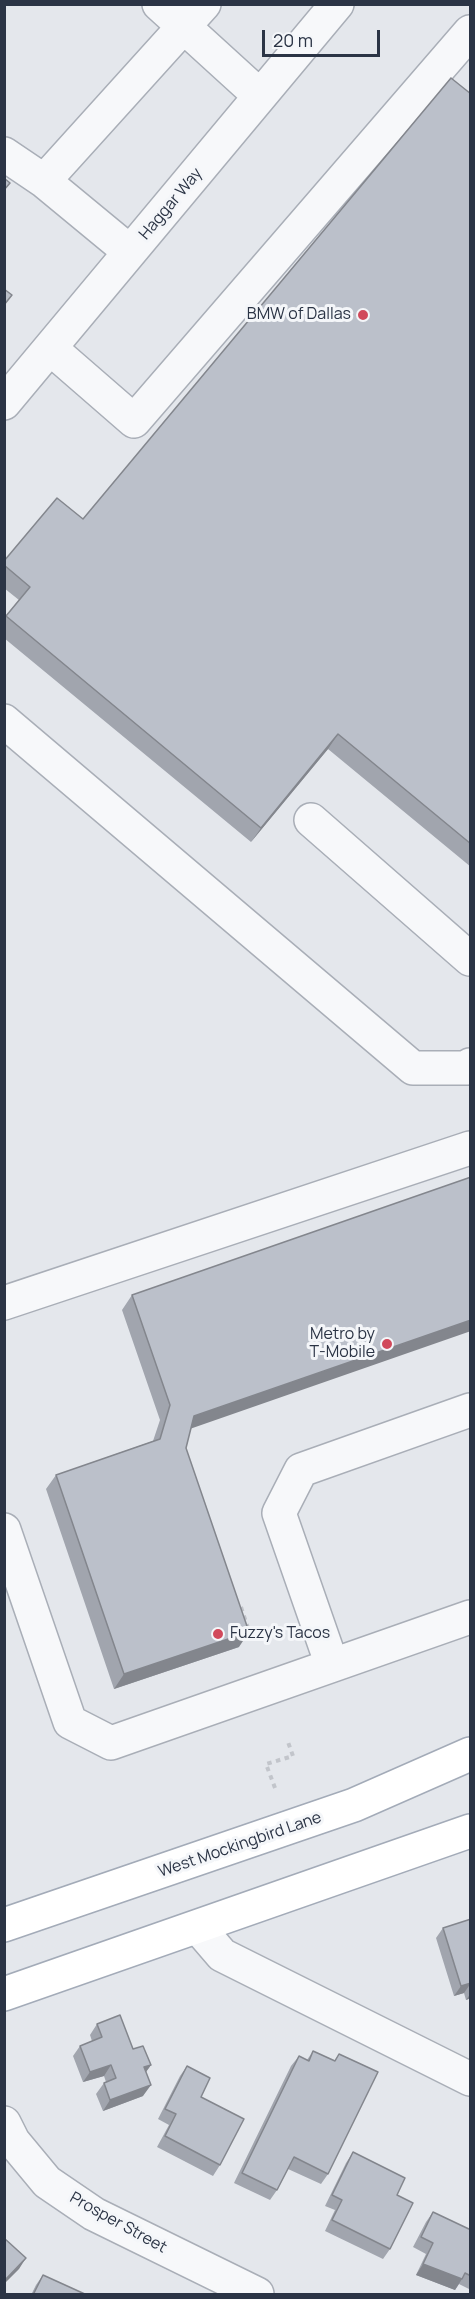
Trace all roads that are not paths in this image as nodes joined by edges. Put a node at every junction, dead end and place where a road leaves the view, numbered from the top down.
1 (159, 4) edge
2 (337, 4) edge
3 (194, 16) edge
4 (471, 33) edge
5 (260, 96) junction
6 (4, 154) edge
7 (44, 181) junction
8 (130, 252) junction
9 (50, 348) junction
10 (4, 403) edge
11 (4, 721) edge
12 (311, 820) dead end
13 (471, 959) edge
14 (471, 1065) edge
15 (471, 1148) edge
16 (4, 1303) edge
17 (471, 1410) edge
18 (4, 1530) edge
19 (471, 1617) edge
20 (332, 1665) junction
21 (471, 1754) edge
22 (471, 1831) edge
23 (4, 1925) edge
24 (198, 1927) junction
25 (4, 1994) edge
26 (471, 2079) edge
27 (4, 2123) edge
28 (257, 2295) edge

1 - 3 street
2 - 5 street, Haggar Way
3 - 5 street
3 - 7 street
4 - 9 street
5 - 8 street, Haggar Way
6 - 7 street
7 - 8 street
8 - 9 street, Haggar Way
9 - 10 street, Haggar Way
11 - 14 street
12 - 13 street
15 - 16 street
17 - 20 street
18 - 20 street
19 - 20 street
21 - 23 main road, West Mockingbird Lane
22 - 24 main road
24 - 25 main road
24 - 26 street
27 - 28 street, Prosper Street

